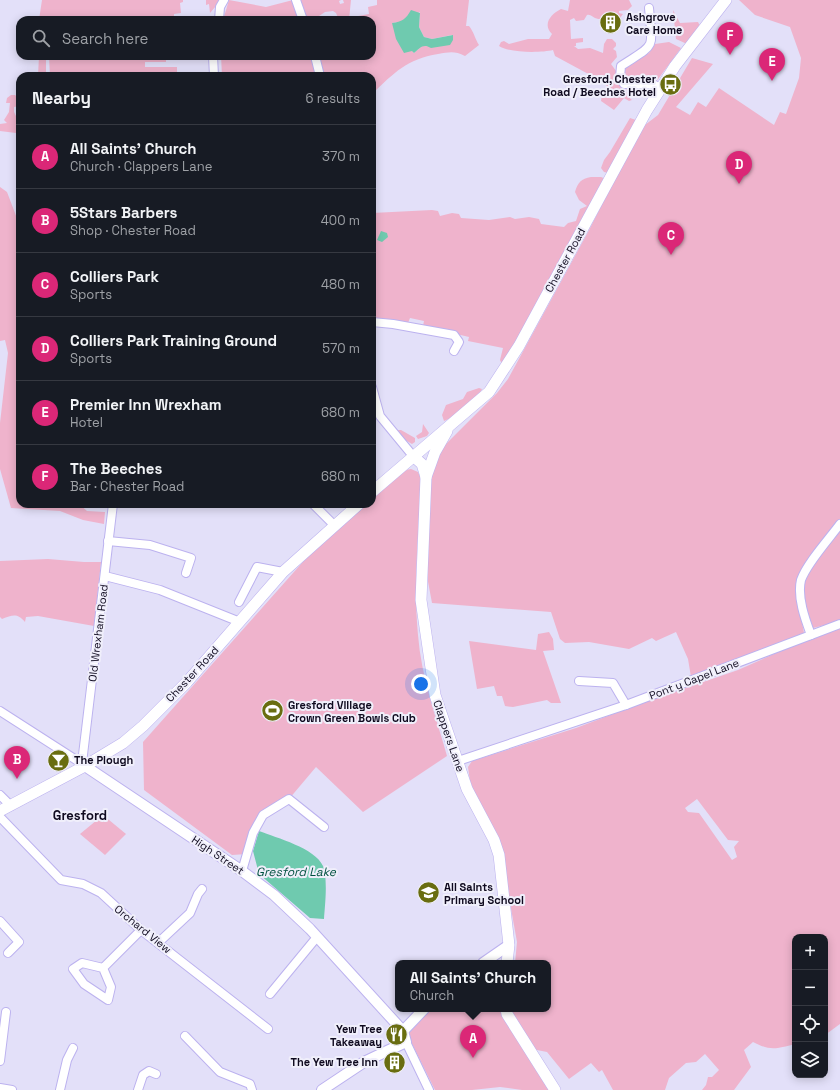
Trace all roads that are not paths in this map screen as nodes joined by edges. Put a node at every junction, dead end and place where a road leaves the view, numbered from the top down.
1 (224, 0) edge
2 (296, 0) edge
3 (726, 0) edge
4 (648, 8) dead end
5 (219, 16) edge
6 (302, 16) edge
7 (213, 60) edge
8 (218, 60) edge
9 (316, 60) edge
10 (214, 72) edge
11 (218, 72) edge
12 (319, 72) edge
13 (660, 88) junction
14 (376, 322) edge
15 (454, 351) dead end
16 (376, 402) edge
17 (450, 426) junction
18 (413, 456) junction
19 (426, 477) junction
20 (376, 488) edge
21 (112, 508) edge
22 (317, 508) edge
23 (355, 508) edge
24 (840, 524) edge
25 (335, 526) junction
26 (108, 541) junction
27 (283, 572) junction
28 (186, 574) dead end
29 (105, 576) junction
30 (239, 602) dead end
31 (240, 622) junction
32 (840, 624) edge
33 (811, 635) junction
34 (579, 681) dead end
35 (626, 705) junction
36 (0, 711) edge
37 (458, 762) junction
38 (83, 764) junction
39 (0, 795) edge
40 (11, 806) junction
41 (0, 811) edge
42 (0, 817) edge
43 (324, 827) dead end
44 (242, 871) junction
45 (202, 889) dead end
46 (0, 923) edge
47 (141, 930) junction
48 (317, 937) junction
49 (159, 942) junction
50 (509, 945) junction
51 (8, 953) dead end
52 (487, 960) edge
53 (508, 960) edge
54 (103, 968) junction
55 (270, 994) dead end
56 (6, 1012) dead end
57 (421, 1012) edge
58 (507, 1012) edge
59 (268, 1028) dead end
60 (402, 1031) junction
61 (185, 1036) dead end
62 (406, 1042) junction
63 (73, 1048) dead end
64 (0, 1061) edge
65 (156, 1074) dead end
66 (0, 1088) edge
67 (12, 1090) edge
68 (60, 1090) edge
69 (138, 1090) edge
70 (252, 1090) edge
71 (322, 1090) edge
72 (429, 1090) edge
73 (555, 1090) edge

1 - 5 street
2 - 6 street
3 - 13 main road, Chester Road
4 - 13 street
7 - 10 street
8 - 11 street
9 - 12 street
13 - 17 main road, Chester Road
14 - 15 street
16 - 18 street
17 - 18 main road, Chester Road
17 - 19 main road, Clappers Lane
18 - 19 main road, Clappers Lane
18 - 20 main road, Chester Road
19 - 37 main road, Clappers Lane
21 - 26 street, Old Wrexham Road
22 - 25 street
23 - 25 main road, Chester Road
24 - 33 street
25 - 27 main road, Chester Road
26 - 28 street
26 - 29 street, Old Wrexham Road
27 - 30 street
27 - 31 main road, Chester Road
29 - 31 street
29 - 38 street, Old Wrexham Road
31 - 38 main road, Chester Road
32 - 33 street, Pont y Capel Lane
33 - 35 street, Pont y Capel Lane
34 - 35 street
35 - 37 street, Pont y Capel Lane
36 - 38 street
37 - 50 main road, Clappers Lane
38 - 40 main road, Chester Road
38 - 44 street, High Street
39 - 40 street
40 - 41 main road, Chester Road
42 - 47 street, Orchard View
43 - 44 street
44 - 48 street, High Street
45 - 49 street
46 - 51 street
47 - 49 street, Orchard View
47 - 54 street
48 - 55 street
48 - 60 street, High Street
49 - 59 street, Orchard View
50 - 52 street
50 - 53 main road, Clappers Lane
54 - 54 street
56 - 64 street
57 - 60 street
58 - 73 main road
60 - 62 street
61 - 70 street
62 - 71 street
62 - 72 street
63 - 68 street
65 - 69 street
66 - 67 street

